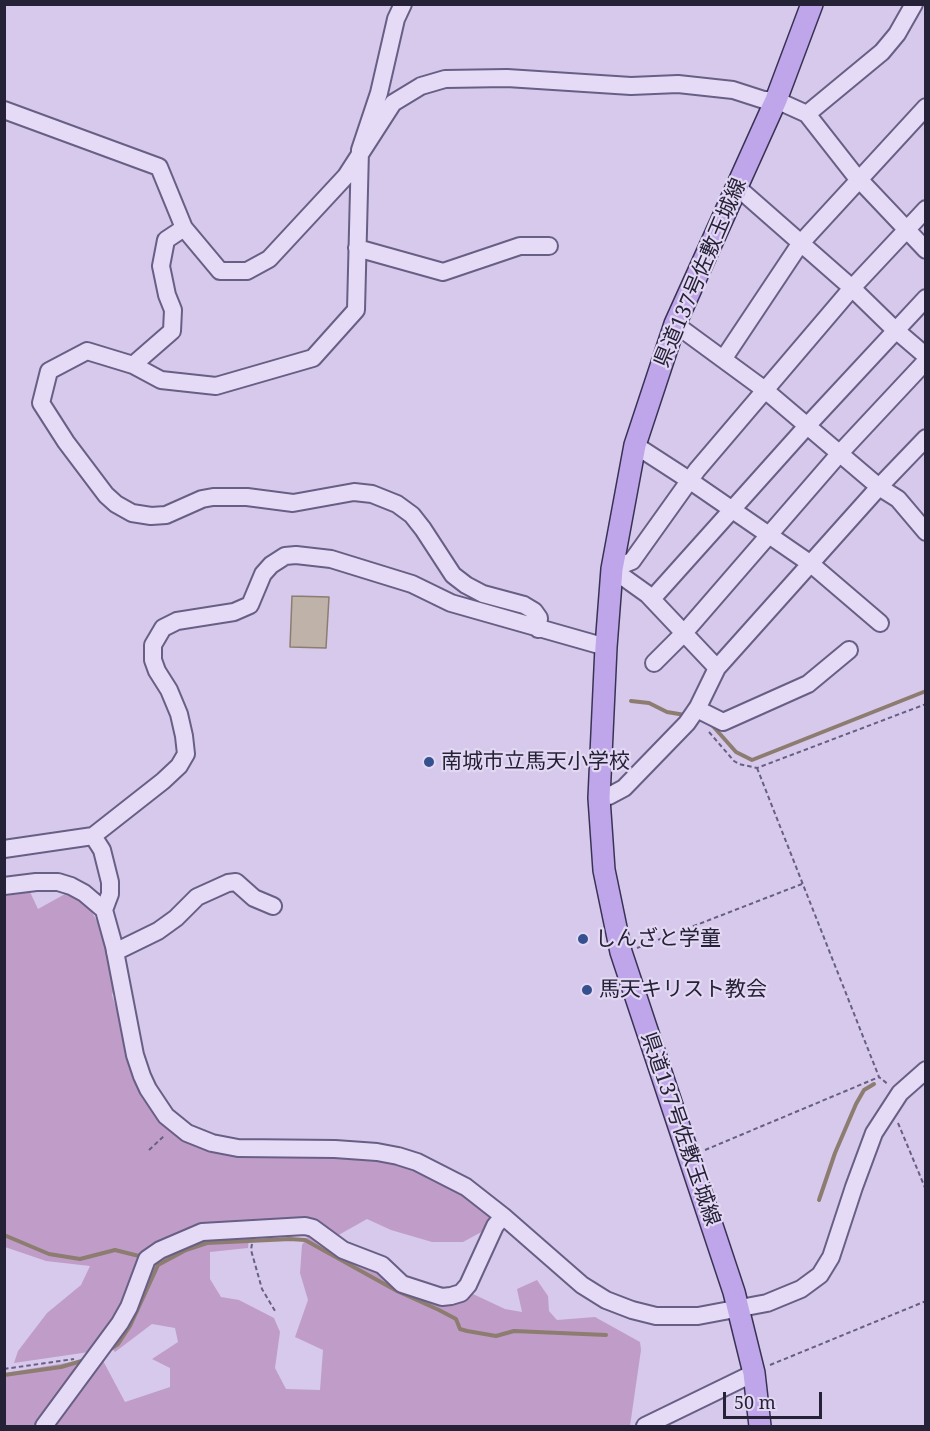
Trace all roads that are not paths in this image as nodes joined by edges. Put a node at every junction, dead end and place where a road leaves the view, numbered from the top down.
1 (404, 4) edge
2 (812, 4) edge
3 (914, 4) edge
4 (776, 100) junction
5 (926, 108) edge
6 (4, 110) edge
7 (807, 114) junction
8 (360, 150) junction
9 (860, 180) junction
10 (736, 187) junction
11 (926, 209) edge
12 (184, 228) junction
13 (906, 229) junction
14 (800, 244) junction
15 (549, 246) dead end
16 (357, 248) junction
17 (926, 250) edge
18 (852, 288) junction
19 (926, 298) edge
20 (675, 324) junction
21 (896, 331) junction
22 (926, 356) edge
23 (724, 358) junction
24 (926, 361) edge
25 (133, 364) junction
26 (765, 390) junction
27 (807, 426) junction
28 (926, 438) edge
29 (635, 446) junction
30 (840, 453) junction
31 (689, 480) junction
32 (879, 487) junction
33 (733, 510) junction
34 (926, 532) edge
35 (769, 536) junction
36 (811, 564) junction
37 (612, 569) junction
38 (652, 599) junction
39 (880, 624) dead end
40 (538, 628) junction
41 (684, 633) junction
42 (606, 647) junction
43 (849, 650) dead end
44 (654, 663) dead end
45 (717, 668) junction
46 (692, 716) junction
47 (599, 798) junction
48 (93, 836) junction
49 (4, 849) edge
50 (4, 886) edge
51 (273, 906) dead end
52 (104, 910) junction
53 (115, 952) junction
54 (926, 1070) edge
55 (503, 1216) junction
56 (739, 1309) junction
57 (754, 1373) junction
58 (44, 1426) edge
59 (645, 1426) edge
60 (760, 1426) edge

1 - 8 street
2 - 4 main road, 県道137号佐敷玉城線
3 - 7 street
4 - 7 street
4 - 8 street
4 - 10 main road, 県道137号佐敷玉城線
5 - 9 street
6 - 12 street
7 - 9 street
8 - 12 street
8 - 16 street
9 - 13 street
9 - 14 street
10 - 14 street
10 - 20 main road, 県道137号佐敷玉城線
11 - 13 street
12 - 25 street
13 - 17 street
13 - 18 street
14 - 18 street
14 - 23 street
15 - 16 street
16 - 25 street
18 - 21 street
18 - 26 street
19 - 21 street
20 - 23 street
20 - 29 main road, 県道137号佐敷玉城線
21 - 22 street
21 - 27 street
23 - 26 street
24 - 30 street
25 - 40 street
26 - 27 street
26 - 31 street
27 - 30 street
27 - 33 street
28 - 32 street
29 - 31 street
29 - 37 main road, 県道137号佐敷玉城線
30 - 32 street
30 - 35 street
31 - 33 street
31 - 37 street
32 - 34 street
32 - 36 street
33 - 35 street
33 - 38 street
35 - 36 street
35 - 41 street
36 - 39 street
36 - 45 street
37 - 38 street
37 - 42 main road, 県道137号佐敷玉城線
38 - 41 street
40 - 42 street
40 - 48 street
41 - 44 street
41 - 45 street
42 - 47 main road, 県道137号佐敷玉城線
43 - 46 street
45 - 46 street
46 - 47 street
47 - 56 main road, 県道137号佐敷玉城線
48 - 49 street
48 - 52 street
50 - 52 street
51 - 53 street
52 - 53 street
53 - 55 street
54 - 56 street
55 - 56 street
55 - 58 street
56 - 57 main road, 県道137号佐敷玉城線
57 - 59 street
57 - 60 main road, 県道137号佐敷玉城線

